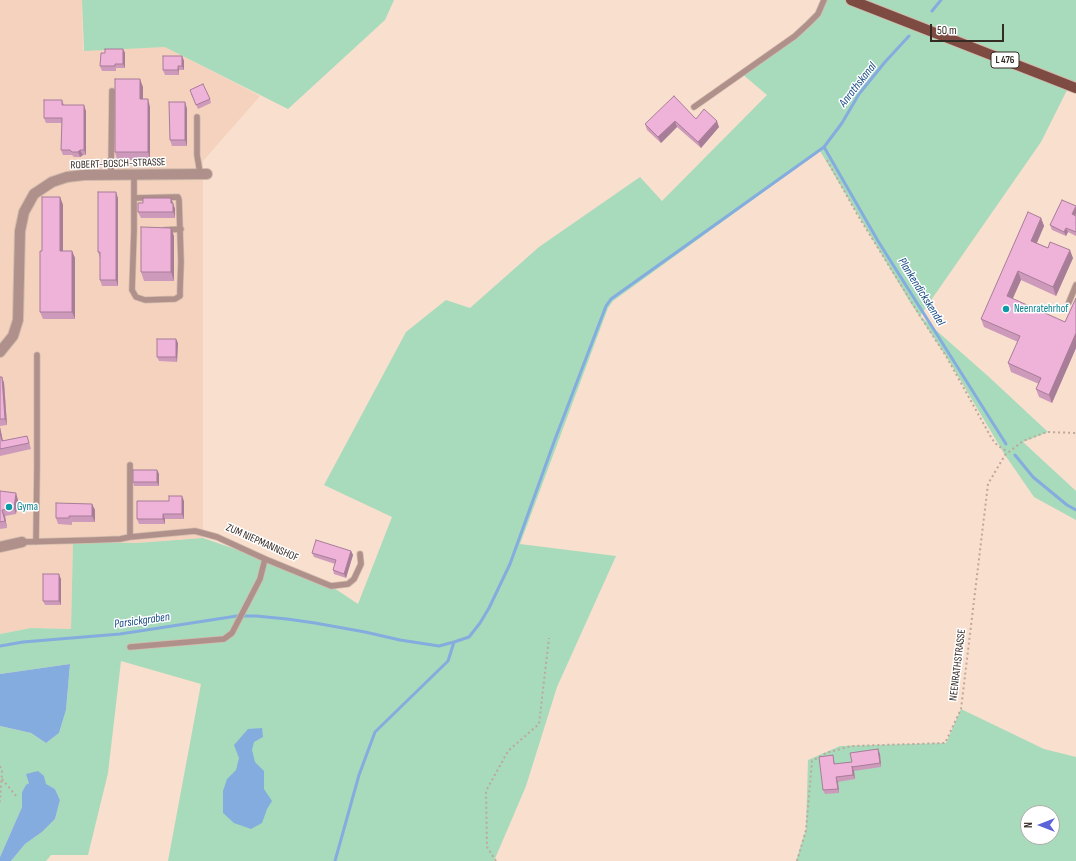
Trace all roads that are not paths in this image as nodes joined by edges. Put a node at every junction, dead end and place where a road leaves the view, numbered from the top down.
1 (824, 0) edge
2 (851, 0) edge
3 (1076, 88) edge
4 (112, 91) dead end
5 (694, 107) dead end
6 (197, 117) dead end
7 (111, 174) junction
8 (134, 174) junction
9 (203, 174) joint
10 (134, 198) junction
11 (181, 229) junction
12 (134, 230) junction
13 (142, 230) edge
14 (157, 230) edge
15 (1076, 285) edge
16 (1069, 302) dead end
17 (0, 352) edge
18 (37, 355) dead end
19 (130, 465) dead end
20 (130, 537) junction
21 (22, 542) joint
22 (36, 542) junction
23 (0, 547) edge
24 (360, 554) dead end
25 (266, 559) junction
26 (130, 647) dead end

1 - 5 lane
2 - 3 main road, L 476
4 - 7 lane
6 - 9 lane
7 - 8 street, ROBERT-BOSCH-STRASSE
7 - 17 street, ROBERT-BOSCH-STRASSE
8 - 9 street, ROBERT-BOSCH-STRASSE
8 - 10 lane
10 - 11 lane
10 - 12 lane
11 - 12 lane
11 - 14 lane
12 - 13 lane
15 - 16 lane
18 - 22 lane
19 - 20 lane
20 - 22 lane, ZUM NIEPMANNSHOF
20 - 25 lane, ZUM NIEPMANNSHOF
21 - 22 lane, ZUM NIEPMANNSHOF
21 - 23 street, ZUM NIEPMANNSHOF
24 - 25 lane, ZUM NIEPMANNSHOF
25 - 26 lane

